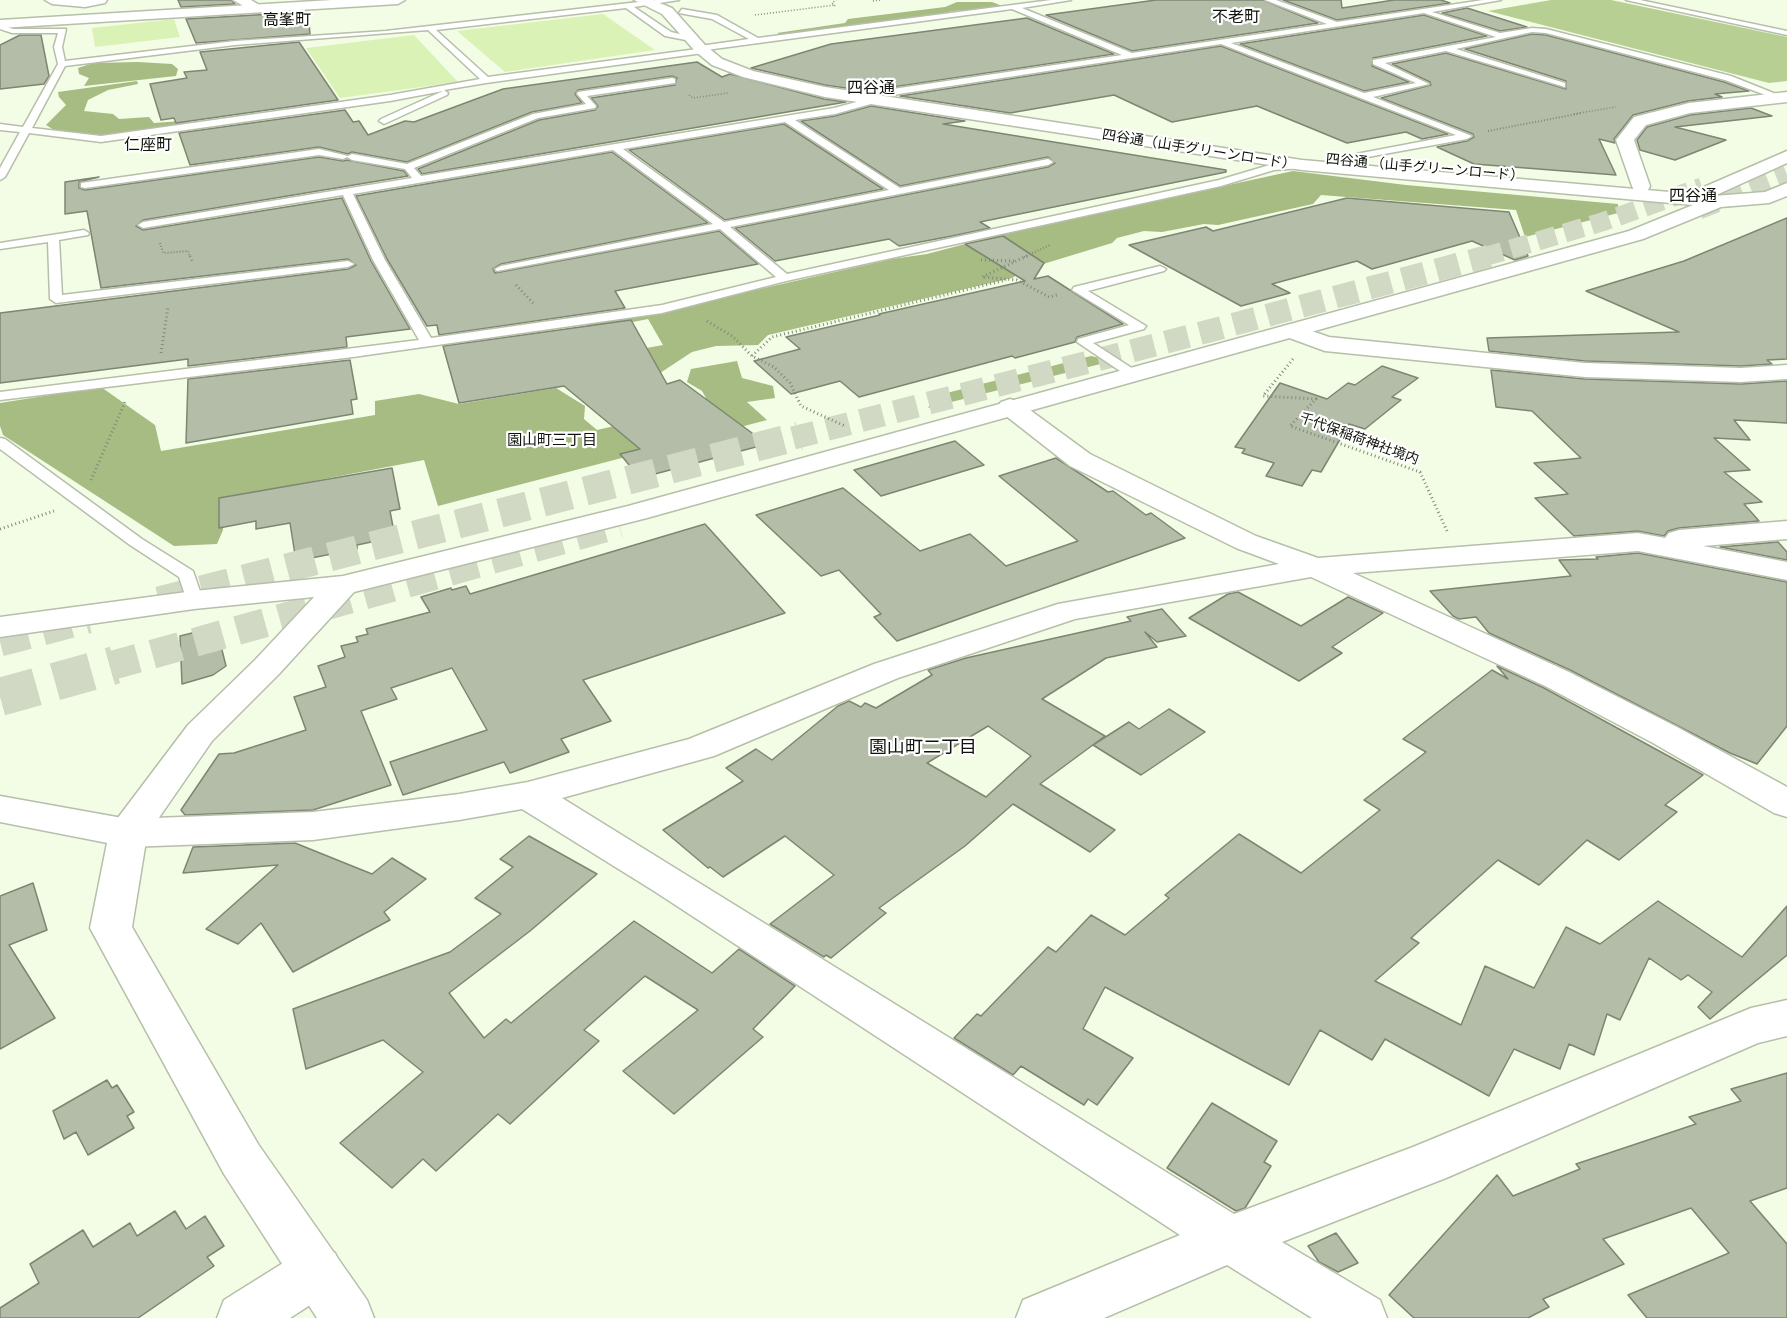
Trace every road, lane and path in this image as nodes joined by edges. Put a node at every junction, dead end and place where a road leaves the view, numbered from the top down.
1 (52, 0) edge
2 (100, 0) edge
3 (240, 0) edge
4 (398, 0) edge
5 (880, 0) edge
6 (1067, 0) edge
7 (1269, 0) edge
8 (1497, 0) edge
9 (1630, 0) edge
10 (873, 1) edge
11 (644, 2) edge
12 (671, 3) edge
13 (835, 5) dead end
14 (628, 6) junction
15 (1013, 7) junction
16 (259, 9) junction
17 (1422, 12) junction
18 (749, 15) dead end
19 (0, 25) edge
20 (1337, 25) junction
21 (430, 28) junction
22 (1787, 33) edge
23 (1501, 35) junction
24 (758, 41) junction
25 (1223, 43) junction
26 (699, 46) junction
27 (721, 46) junction
28 (1446, 48) junction
29 (1134, 57) junction
30 (645, 58) junction
31 (62, 64) junction
32 (654, 66) dead end
33 (663, 74) dead end
34 (486, 80) junction
35 (464, 84) junction
36 (1562, 85) dead end
37 (1364, 96) junction
38 (880, 97) junction
39 (1785, 98) edge
40 (1625, 106) dead end
41 (787, 119) junction
42 (384, 121) dead end
43 (0, 127) edge
44 (26, 131) junction
45 (1467, 136) junction
46 (616, 148) junction
47 (1787, 156) edge
48 (1048, 162) dead end
49 (1355, 162) junction
50 (1302, 165) junction
51 (408, 167) junction
52 (0, 177) edge
53 (418, 179) junction
54 (85, 185) dead end
55 (1641, 186) junction
56 (347, 192) junction
57 (898, 192) junction
58 (1781, 194) edge
59 (1715, 197) junction
60 (1787, 208) edge
61 (148, 224) joint
62 (722, 226) junction
63 (84, 233) dead end
64 (53, 238) junction
65 (0, 246) edge
66 (379, 260) junction
67 (1016, 261) dead end
68 (501, 269) joint
69 (1160, 269) dead end
70 (785, 278) junction
71 (1010, 279) junction
72 (193, 282) junction
73 (145, 288) junction
74 (1078, 290) junction
75 (662, 309) junction
76 (553, 324) junction
77 (1301, 334) junction
78 (427, 342) junction
79 (752, 356) junction
80 (1787, 372) edge
81 (1134, 374) junction
82 (135, 380) junction
83 (0, 396) edge
84 (1011, 407) junction
85 (852, 429) dead end
86 (0, 442) edge
87 (82, 502) junction
88 (0, 529) edge
89 (1787, 530) edge
90 (1638, 542) junction
91 (1459, 556) junction
92 (1315, 567) junction
93 (1787, 571) edge
94 (343, 585) junction
95 (194, 600) junction
96 (0, 627) edge
97 (528, 795) junction
98 (1787, 804) edge
99 (0, 809) edge
100 (128, 833) junction
101 (1787, 1018) edge
102 (1230, 1239) junction
103 (317, 1271) junction
104 (243, 1318) edge
105 (348, 1318) edge
106 (1042, 1318) edge
107 (1362, 1318) edge

1 - 2 street
3 - 16 street
4 - 16 street
5 - 10 path
6 - 15 lane
7 - 20 lane
8 - 17 lane
9 - 22 lane
11 - 12 lane
11 - 14 lane
11 - 26 street, 四谷通（山手グリーンロード）
12 - 24 lane
12 - 27 street, 四谷通 （山手グリーンロード）
13 - 18 path
14 - 21 lane
14 - 26 lane
15 - 24 lane
15 - 29 lane
16 - 19 street
17 - 20 lane
17 - 23 lane
19 - 31 lane
20 - 25 lane
21 - 31 lane
21 - 34 lane
23 - 28 lane
23 - 39 lane
24 - 27 lane
25 - 29 lane
25 - 37 lane
26 - 27 lane
26 - 30 lane
26 - 38 street, 四谷通（山手グリーンロード）
27 - 38 street, 四谷通 （山手グリーンロード）
28 - 36 lane
28 - 37 lane
29 - 38 lane
30 - 32 lane
30 - 34 lane
31 - 44 lane
33 - 51 lane
34 - 35 lane
35 - 42 lane
35 - 44 lane
37 - 45 lane
38 - 41 lane
38 - 49 street, 四谷通 （山手グリーンロード）
38 - 50 street, 四谷通（山手グリーンロード）
39 - 55 street
40 - 45 path
41 - 46 lane
41 - 57 lane
43 - 44 lane
44 - 52 lane
45 - 49 lane
46 - 53 lane
46 - 62 lane
47 - 59 street
48 - 57 lane
49 - 55 street, 四谷通 （山手グリーンロード）
50 - 59 street, 四谷通（山手グリーンロード）
50 - 70 lane
51 - 53 lane
51 - 54 lane
53 - 56 lane
55 - 59 street, 四谷通 （山手グリーンロード）
56 - 61 lane
56 - 66 lane
57 - 62 lane
58 - 59 street
59 - 60 street, 四谷通（山手グリーンロード）
59 - 77 street
61 - 72 path
62 - 68 lane
62 - 70 lane
63 - 64 lane
64 - 65 lane
64 - 73 lane
66 - 72 lane
66 - 78 lane
67 - 71 path
68 - 76 path
69 - 74 lane
70 - 75 lane
71 - 74 path
71 - 79 path
72 - 73 lane
73 - 82 path
74 - 81 lane
75 - 76 lane
75 - 79 path
76 - 78 lane
77 - 80 street
77 - 81 street
77 - 91 path, 千代保稲荷神社境内
78 - 82 lane
79 - 85 path
81 - 84 street
82 - 83 lane
82 - 87 path
84 - 92 street
84 - 94 street
86 - 87 lane
87 - 88 path
87 - 95 lane
89 - 90 street
90 - 91 street
90 - 93 street
91 - 92 street
92 - 97 street
92 - 98 street
94 - 95 street
94 - 100 street
95 - 96 street
97 - 100 street
97 - 102 street
99 - 100 street
100 - 103 street
101 - 102 street
102 - 106 street
102 - 107 street
103 - 104 street
103 - 105 street

